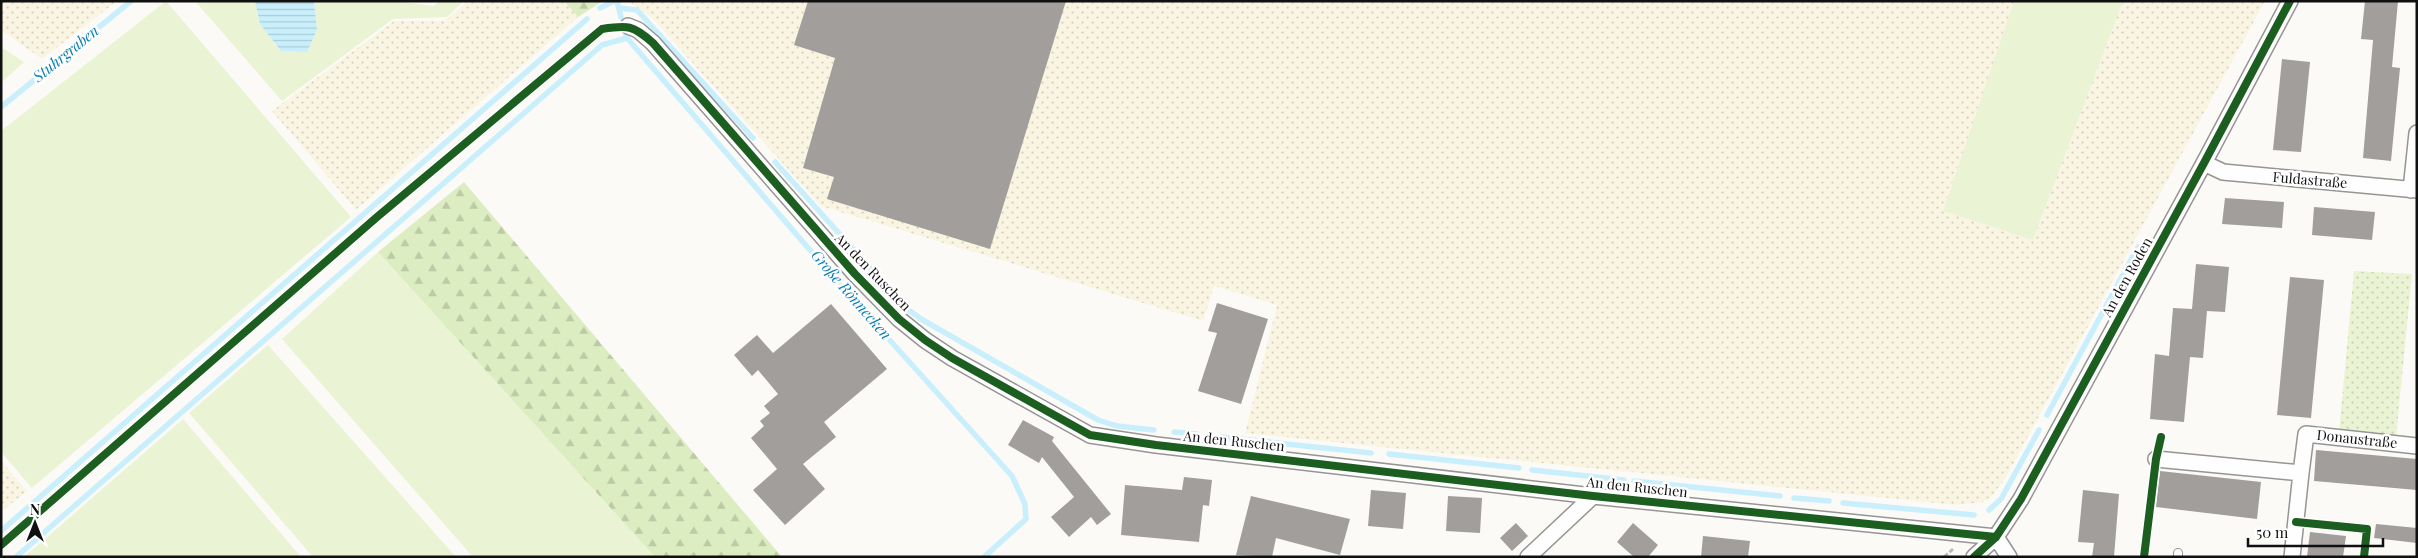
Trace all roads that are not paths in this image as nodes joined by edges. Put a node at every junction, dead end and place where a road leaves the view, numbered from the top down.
1 (2290, 1) edge
2 (628, 26) dead end
3 (2417, 133) edge
4 (2204, 163) junction
5 (2414, 190) edge
6 (2417, 446) edge
7 (2156, 459) dead end
8 (2301, 473) junction
9 (1593, 496) junction
10 (1996, 537) junction
11 (1528, 557) edge
12 (1974, 557) edge
13 (2009, 557) edge
14 (2292, 557) edge

1 - 4 street, An den Roden
2 - 9 street, An den Ruschen
3 - 5 street
4 - 5 street, Fuldastraße
4 - 10 street, An den Roden
6 - 8 street, Donaustraße
7 - 8 street
8 - 14 street, Donaustraße
9 - 10 street, An den Ruschen
9 - 11 street
10 - 12 street, An den Roden
10 - 13 street

